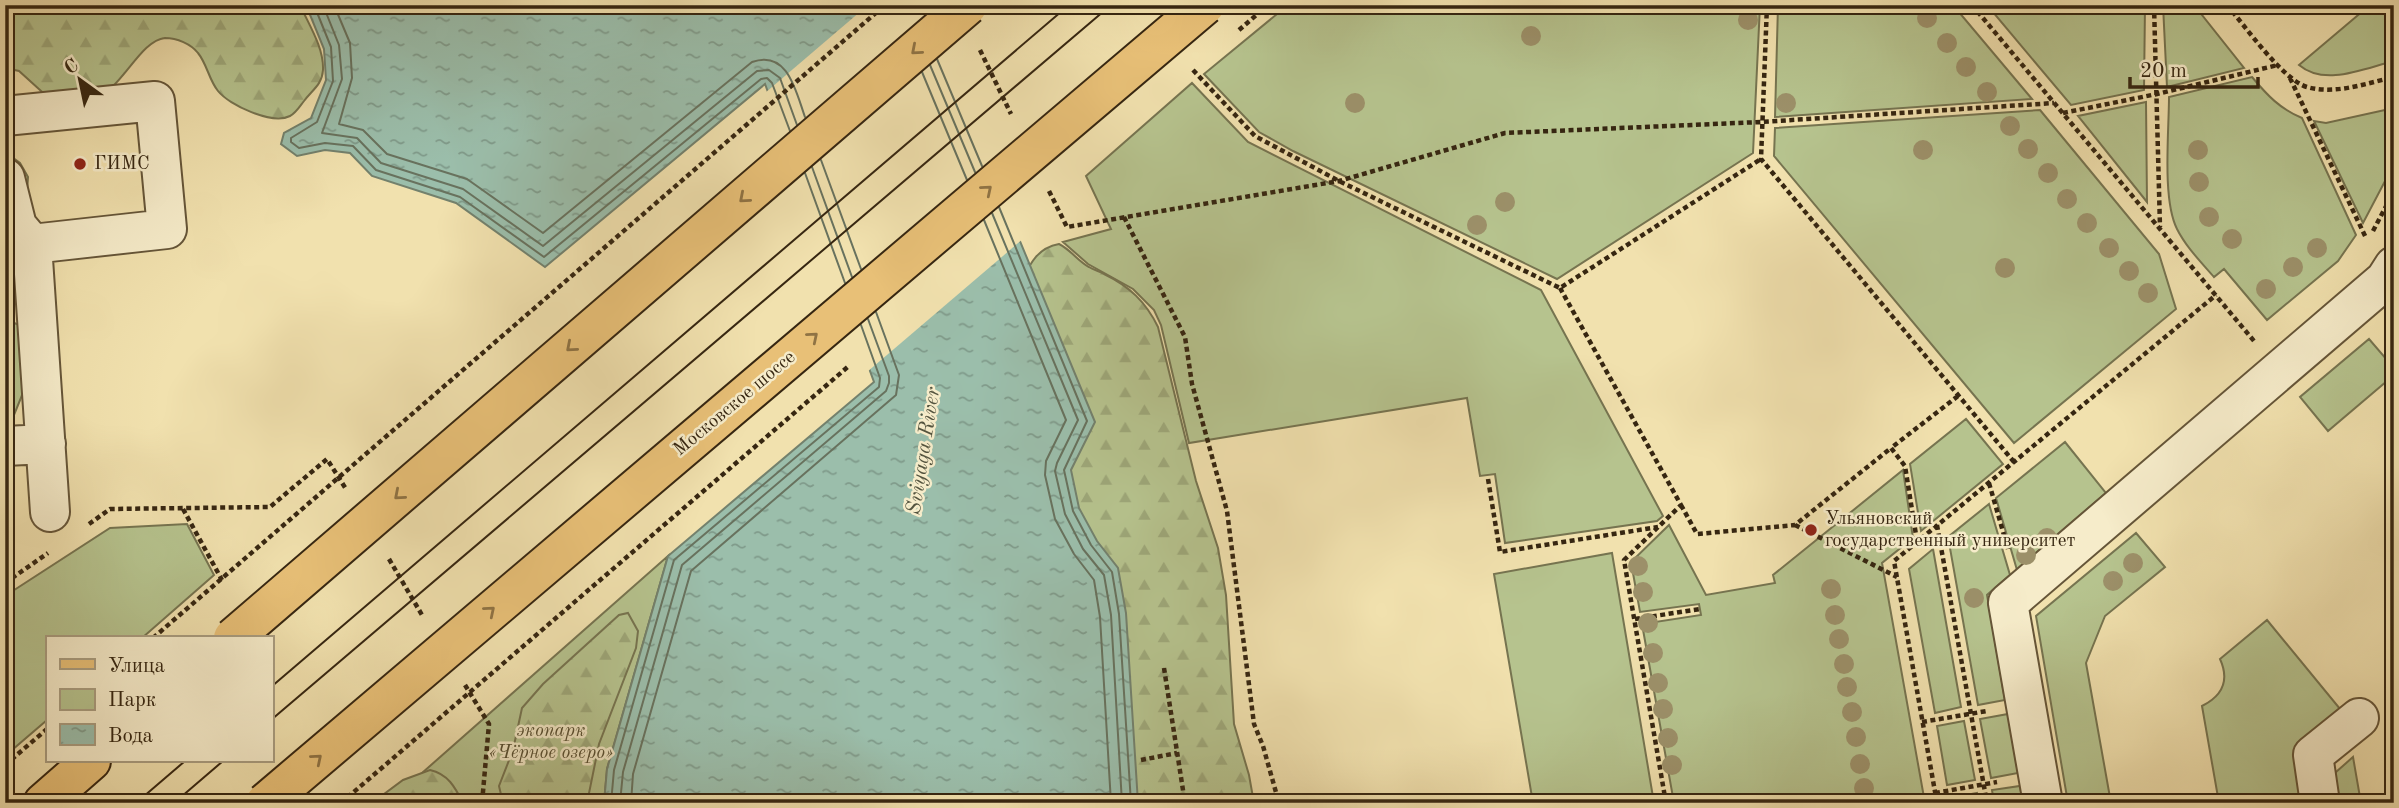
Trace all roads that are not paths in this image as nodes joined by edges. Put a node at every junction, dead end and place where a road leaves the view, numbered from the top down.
1 (968, 5) edge
2 (1205, 5) edge
3 (5, 116) edge
4 (5, 177) edge
5 (32, 244) junction
6 (2391, 280) edge
7 (46, 444) junction
8 (5, 446) edge
9 (50, 512) dead end
10 (235, 636) edge
11 (2359, 718) dead end
12 (90, 762) edge
13 (2040, 789) edge
14 (43, 803) edge
15 (265, 803) edge
16 (2320, 803) edge

1 -> 10 main road, bridge
15 -> 2 main road, Московское шоссе, bridge
3 - 5 lane
4 - 5 lane
5 - 7 lane
6 - 13 lane
7 - 8 lane
7 - 9 lane
11 - 16 lane
12 - 14 main road

